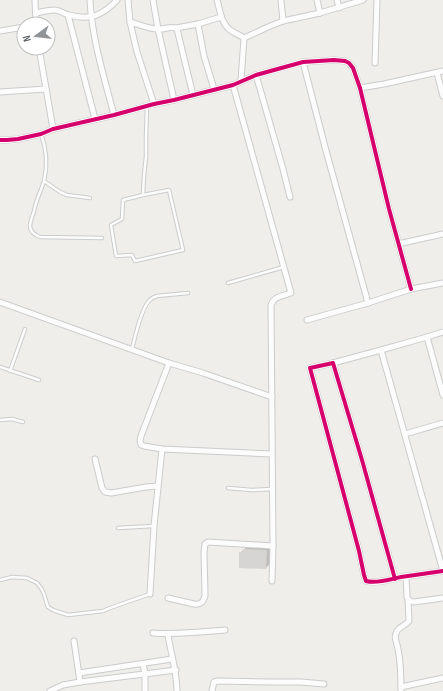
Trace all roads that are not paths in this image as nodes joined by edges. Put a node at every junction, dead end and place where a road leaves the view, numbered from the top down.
1 (34, 0) edge
2 (90, 0) edge
3 (117, 0) edge
4 (128, 0) edge
5 (153, 0) edge
6 (217, 0) edge
7 (281, 0) edge
8 (317, 0) edge
9 (337, 0) edge
10 (363, 0) edge
11 (376, 0) edge
12 (339, 8) junction
13 (36, 13) joint
14 (320, 14) junction
15 (68, 15) junction
16 (91, 17) junction
17 (221, 17) junction
18 (283, 21) junction
19 (130, 22) junction
20 (198, 24) junction
21 (16, 28) edge
22 (176, 28) junction
23 (158, 29) junction
24 (0, 31) edge
25 (244, 38) junction
26 (40, 56) edge
27 (303, 62) junction
28 (375, 63) dead end
29 (443, 71) edge
30 (437, 73) junction
31 (256, 75) junction
32 (241, 81) junction
33 (233, 85) junction
34 (360, 88) junction
35 (46, 89) junction
36 (214, 89) junction
37 (0, 92) edge
38 (193, 95) junction
39 (443, 96) edge
40 (174, 100) junction
41 (154, 104) junction
42 (147, 106) junction
43 (114, 115) junction
44 (95, 119) junction
45 (53, 129) junction
46 (41, 134) junction
47 (0, 140) edge
48 (44, 181) junction
49 (143, 195) junction
50 (290, 197) dead end
51 (90, 198) dead end
52 (443, 234) edge
53 (102, 238) dead end
54 (398, 244) junction
55 (284, 267) junction
56 (228, 283) dead end
57 (443, 283) edge
58 (411, 289) junction
59 (188, 292) dead end
60 (0, 302) edge
61 (368, 303) junction
62 (307, 320) dead end
63 (25, 329) dead end
64 (443, 332) edge
65 (427, 337) junction
66 (132, 349) junction
67 (381, 350) junction
68 (169, 363) junction
69 (333, 363) junction
70 (0, 367) edge
71 (10, 371) junction
72 (39, 380) dead end
73 (443, 395) edge
74 (272, 397) junction
75 (0, 420) edge
76 (24, 422) dead end
77 (443, 423) edge
78 (405, 434) junction
79 (162, 449) junction
80 (272, 454) junction
81 (95, 459) dead end
82 (158, 486) junction
83 (228, 488) dead end
84 (272, 489) junction
85 (154, 526) junction
86 (118, 528) dead end
87 (273, 546) junction
88 (443, 571) edge
89 (406, 576) junction
90 (394, 579) junction
91 (0, 580) edge
92 (272, 581) dead end
93 (150, 594) joint
94 (168, 598) dead end
95 (443, 598) edge
96 (408, 600) junction
97 (225, 630) dead end
98 (153, 633) dead end
99 (168, 635) junction
100 (74, 641) dead end
101 (172, 659) junction
102 (143, 664) junction
103 (176, 670) junction
104 (78, 673) junction
105 (145, 674) junction
106 (443, 678) edge
107 (80, 682) junction
108 (324, 684) dead end
109 (401, 689) edge
110 (50, 691) edge
111 (145, 691) edge
112 (177, 691) edge
113 (212, 691) edge

1 - 13 street
2 - 16 street
3 - 16 street
4 - 19 street
5 - 23 street
6 - 17 street
7 - 18 street
8 - 14 street
9 - 12 street
10 - 12 street
11 - 28 street
12 - 14 street
13 - 15 street
14 - 18 street
15 - 16 street
15 - 44 street
16 - 43 street
17 - 20 street
17 - 25 street
18 - 25 street
19 - 23 street
19 - 41 street
20 - 22 street
20 - 36 street
21 - 24 street
22 - 23 street
22 - 38 street
23 - 40 street
25 - 32 street
26 - 35 street
27 - 31 street
27 - 34 street
27 - 61 street
29 - 30 street
30 - 34 street
30 - 39 street
31 - 32 street
31 - 50 street
32 - 33 street
33 - 36 street
33 - 55 street
34 - 54 street
35 - 37 street
35 - 45 street
36 - 38 street
38 - 40 street
40 - 41 street
41 - 42 street
42 - 43 street
42 - 49 lane
43 - 44 street
44 - 45 street
45 - 46 street
46 - 47 street
46 - 48 lane
48 - 51 lane
48 - 53 lane
49 - 49 lane
52 - 54 street
54 - 58 street
55 - 56 lane
55 - 74 street
57 - 58 street
58 - 61 street
59 - 66 lane
60 - 66 street
61 - 62 street
63 - 71 lane
64 - 65 street
65 - 67 street
65 - 73 street
66 - 68 street
67 - 69 street
67 - 78 street
68 - 74 street
68 - 79 street
69 - 90 street
69 - 90 street
70 - 71 lane
71 - 72 lane
74 - 80 street
75 - 76 lane
77 - 78 street
78 - 88 street
79 - 80 street
79 - 82 street
80 - 84 street
81 - 82 street
82 - 85 street
83 - 84 lane
84 - 87 street
85 - 86 lane
85 - 93 street
87 - 92 street
87 - 94 street
88 - 89 street
89 - 90 street
89 - 96 street
91 - 93 lane
95 - 96 street
96 - 109 street
97 - 99 street
98 - 99 street
99 - 101 street
100 - 104 street
101 - 102 street
101 - 103 street
102 - 104 street
102 - 105 street
103 - 105 street
103 - 112 street
104 - 107 street
105 - 107 street
105 - 111 street
106 - 109 street
107 - 110 street
108 - 113 street

